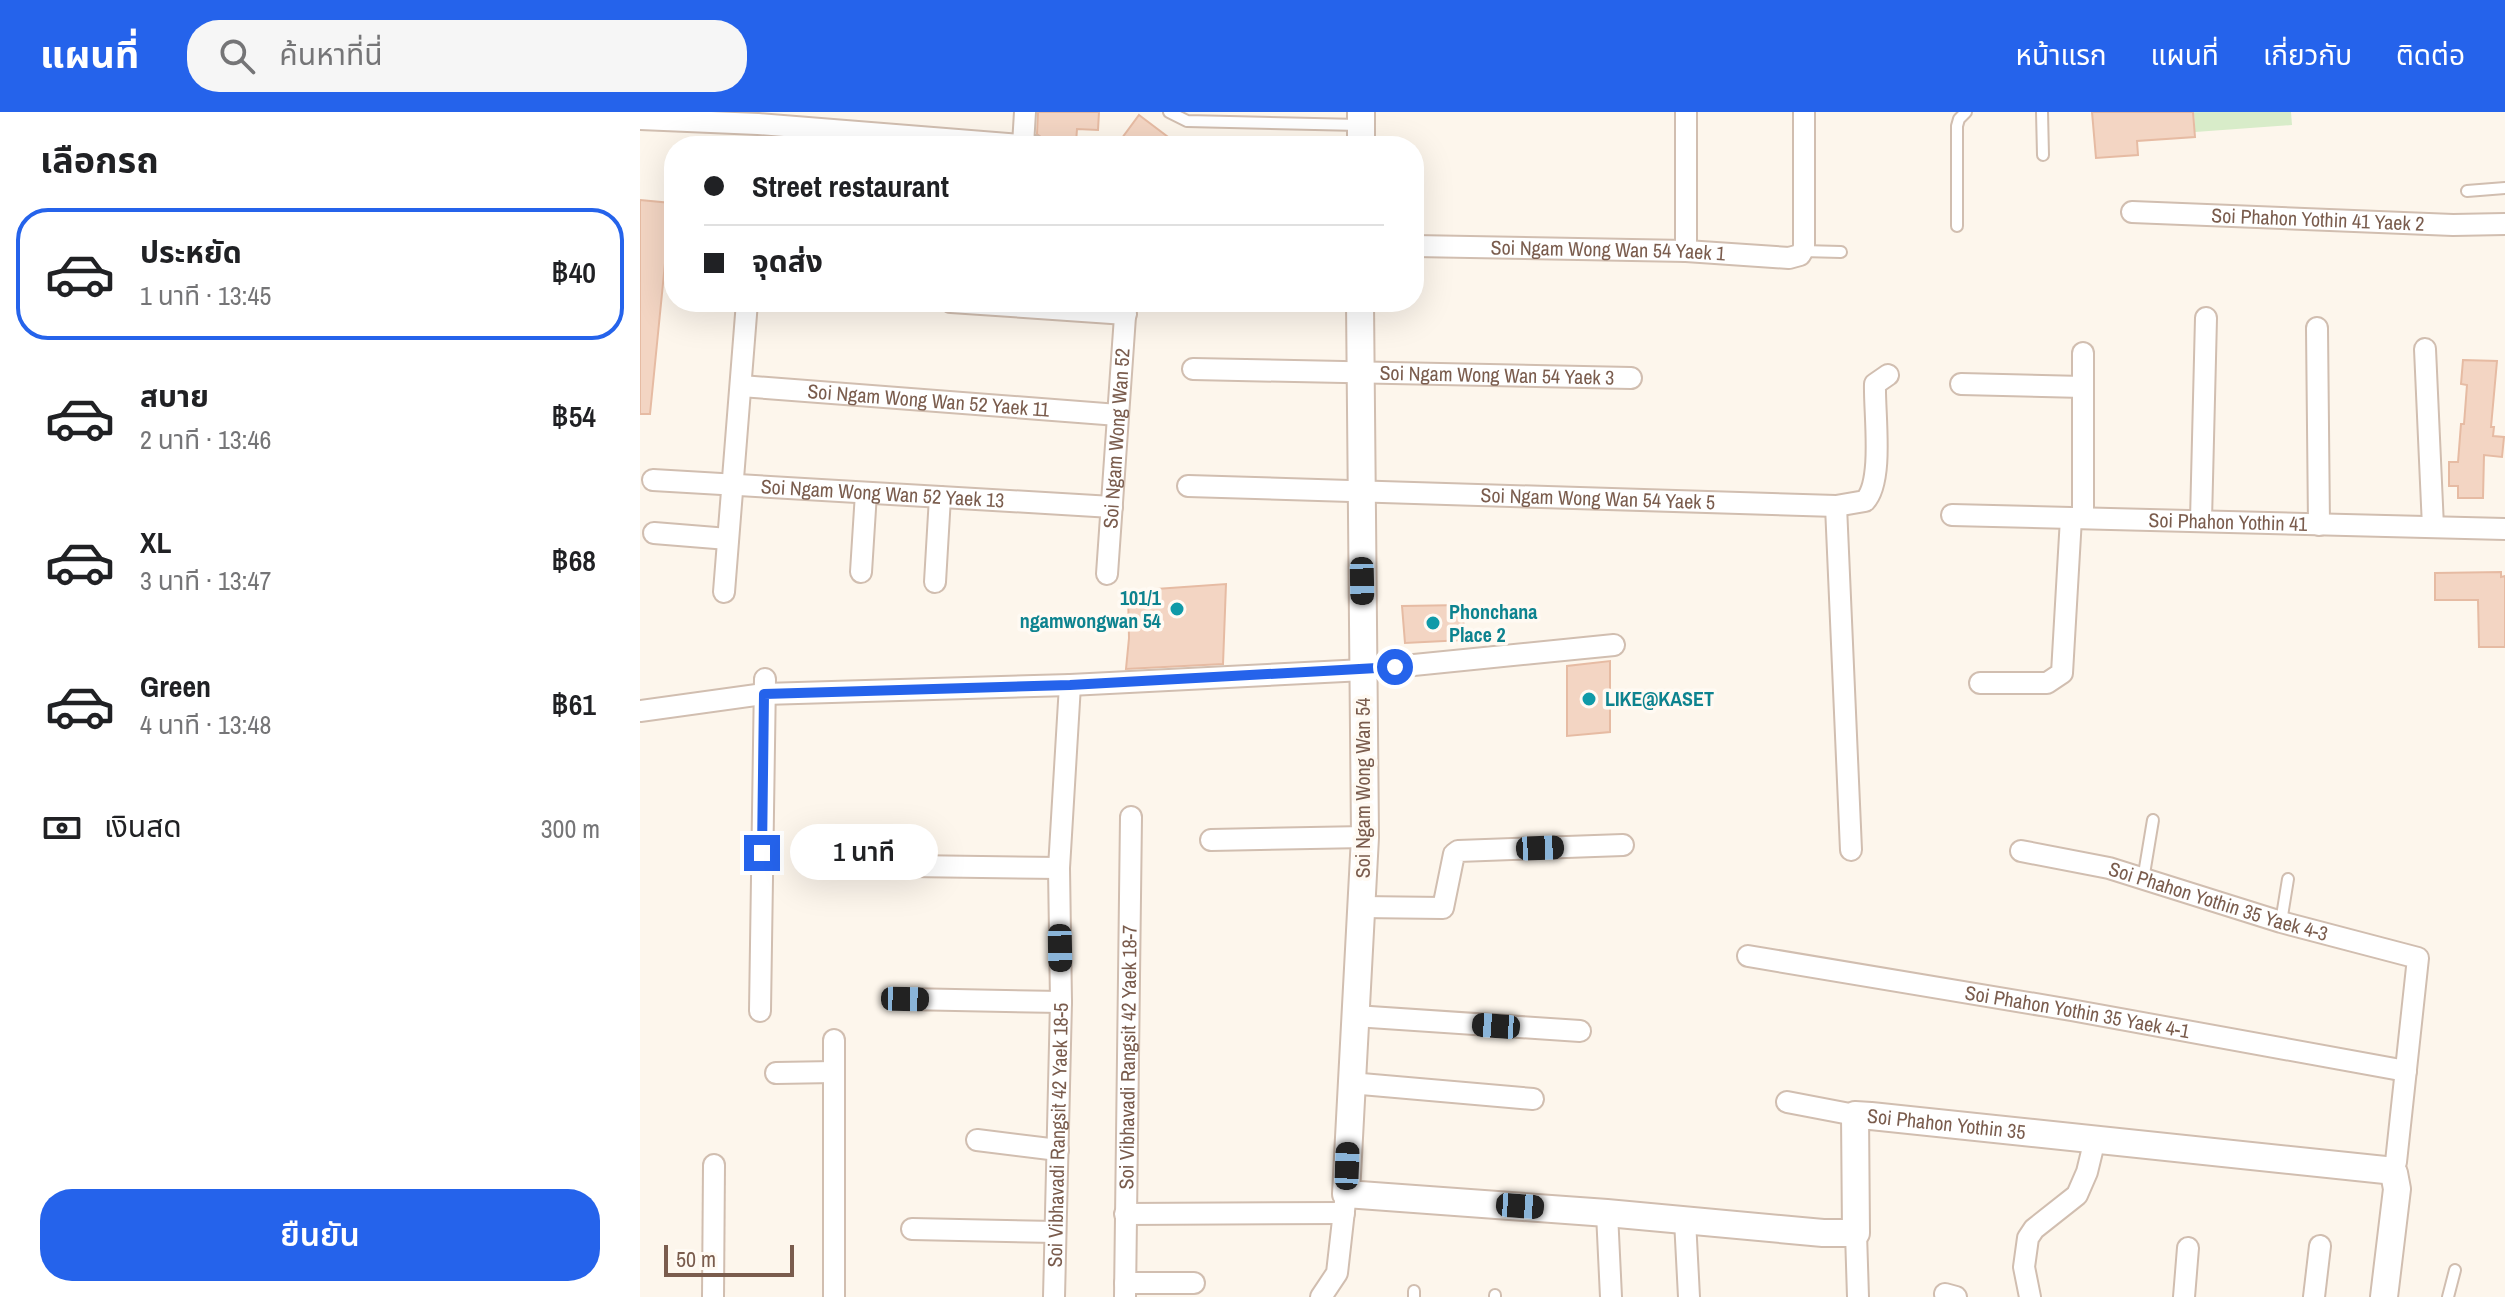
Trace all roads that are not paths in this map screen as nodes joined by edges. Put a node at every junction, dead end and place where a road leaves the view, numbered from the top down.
1 (1025, 112) edge
2 (1169, 112) edge
3 (1686, 112) edge
4 (1804, 112) edge
5 (1966, 112) edge
6 (2042, 112) edge
7 (758, 118) edge
8 (640, 119) edge
9 (1361, 128) edge
10 (935, 136) edge
11 (1024, 136) edge
12 (2043, 155) dead end
13 (2505, 188) edge
14 (2467, 191) dead end
15 (2132, 212) dead end
16 (2505, 224) edge
17 (1957, 226) dead end
18 (1424, 246) edge
19 (1686, 251) junction
20 (1841, 252) dead end
21 (1801, 253) junction
22 (746, 312) edge
23 (1126, 312) edge
24 (1360, 312) edge
25 (2206, 318) dead end
26 (2317, 328) dead end
27 (2425, 349) dead end
28 (2083, 353) dead end
29 (1193, 369) dead end
30 (1362, 371) junction
31 (1888, 375) dead end
32 (1631, 378) dead end
33 (1961, 384) dead end
34 (741, 386) junction
35 (2083, 387) junction
36 (1118, 415) junction
37 (653, 480) dead end
38 (733, 485) junction
39 (1188, 486) dead end
40 (866, 493) junction
41 (1361, 493) junction
42 (940, 497) junction
43 (1836, 506) junction
44 (1112, 507) junction
45 (1952, 515) dead end
46 (2077, 518) junction
47 (2201, 520) junction
48 (2319, 525) junction
49 (2433, 527) junction
50 (2505, 529) edge
51 (654, 533) dead end
52 (728, 539) junction
53 (861, 572) dead end
54 (1107, 574) dead end
55 (935, 582) dead end
56 (724, 592) dead end
57 (1614, 645) dead end
58 (1364, 670) junction
59 (1980, 683) dead end
60 (1070, 685) junction
61 (764, 686) junction
62 (640, 711) edge
63 (1131, 817) dead end
64 (2153, 820) dead end
65 (1365, 837) junction
66 (1211, 840) dead end
67 (1623, 845) dead end
68 (1851, 850) dead end
69 (2021, 851) dead end
70 (909, 866) dead end
71 (1059, 868) junction
72 (2288, 879) dead end
73 (2143, 880) junction
74 (1361, 907) junction
75 (2281, 922) junction
76 (1748, 956) dead end
77 (905, 999) dead end
78 (1061, 1002) junction
79 (760, 1011) dead end
80 (1355, 1016) junction
81 (1580, 1031) dead end
82 (834, 1040) dead end
83 (2406, 1071) junction
84 (834, 1072) junction
85 (776, 1073) dead end
86 (1350, 1083) junction
87 (1533, 1099) dead end
88 (1787, 1102) dead end
89 (1855, 1115) junction
90 (2095, 1139) junction
91 (977, 1140) dead end
92 (1058, 1150) junction
93 (714, 1165) dead end
94 (2391, 1172) junction
95 (1345, 1204) junction
96 (1607, 1213) junction
97 (1125, 1214) junction
98 (1685, 1220) junction
99 (912, 1229) dead end
100 (1055, 1232) junction
101 (1856, 1233) junction
102 (2320, 1246) dead end
103 (2188, 1248) dead end
104 (2455, 1270) dead end
105 (1194, 1283) dead end
106 (1125, 1290) edge
107 (713, 1297) edge
108 (834, 1297) edge
109 (1054, 1297) edge
110 (1321, 1297) edge
111 (1611, 1297) edge
112 (1689, 1297) edge
113 (1858, 1297) edge
114 (2030, 1297) edge
115 (2184, 1297) edge
116 (2314, 1297) edge
117 (2384, 1297) edge
118 (2448, 1297) edge

1 - 11 street
2 - 9 lane
3 - 19 street
4 - 21 street
5 - 17 lane
6 - 12 lane
7 - 8 street
7 - 10 street
13 - 14 lane
15 - 16 street, Soi Phahon Yothin 41 Yaek 2
18 - 19 street, Soi Ngam Wong Wan 54 Yaek 1
19 - 21 street, Soi Ngam Wong Wan 54 Yaek 1
20 - 21 lane
22 - 34 street
23 - 36 street, Soi Ngam Wong Wan 52
24 - 30 street, Soi Ngam Wong Wan 54
25 - 47 street
26 - 48 street
27 - 49 street
28 - 35 street
29 - 30 street, Soi Ngam Wong Wan 54 Yaek 3
30 - 32 street, Soi Ngam Wong Wan 54 Yaek 3
30 - 41 street, Soi Ngam Wong Wan 54
31 - 43 street, Soi Ngam Wong Wan 54 Yaek 5
33 - 35 street
34 - 36 street, Soi Ngam Wong Wan 52 Yaek 11
34 - 38 street
35 - 46 street
36 - 44 street, Soi Ngam Wong Wan 52
37 - 38 street, Soi Ngam Wong Wan 52 Yaek 13
38 - 40 street, Soi Ngam Wong Wan 52 Yaek 13
38 - 52 street
39 - 41 street, Soi Ngam Wong Wan 54 Yaek 5
40 - 42 street, Soi Ngam Wong Wan 52 Yaek 13
40 - 53 street
41 - 43 street, Soi Ngam Wong Wan 54 Yaek 5
41 - 58 street, Soi Ngam Wong Wan 54
42 - 44 street, Soi Ngam Wong Wan 52 Yaek 13
42 - 55 street
43 - 68 street
44 - 54 street, Soi Ngam Wong Wan 52
45 - 46 street, Soi Phahon Yothin 41
46 - 47 street, Soi Phahon Yothin 41
46 - 59 street
47 - 48 street, Soi Phahon Yothin 41
48 - 49 street, Soi Phahon Yothin 41
49 - 50 street, Soi Phahon Yothin 41
51 - 52 street
52 - 56 street
57 - 58 street
58 - 60 street
58 - 65 street, Soi Ngam Wong Wan 54
60 - 61 street
60 - 71 street, Soi Vibhavadi Rangsit 42 Yaek 18-5
61 - 62 street
61 - 79 street
63 - 97 street, Soi Vibhavadi Rangsit 42 Yaek 18-7
64 - 73 lane
65 - 66 street
65 - 74 street, Soi Ngam Wong Wan 54
67 - 74 street
69 - 73 street, Soi Phahon Yothin 35 Yaek 4-3
70 - 71 street
71 - 78 street, Soi Vibhavadi Rangsit 42 Yaek 18-5
72 - 75 lane
73 - 75 street, Soi Phahon Yothin 35 Yaek 4-3
74 - 80 street, Soi Ngam Wong Wan 54
75 - 83 street, Soi Phahon Yothin 35 Yaek 4-3
76 - 83 street, Soi Phahon Yothin 35 Yaek 4-1
77 - 78 street
78 - 92 street, Soi Vibhavadi Rangsit 42 Yaek 18-5
80 - 81 street
80 - 86 street, Soi Ngam Wong Wan 54
82 - 84 street
83 - 94 street
84 - 85 street
84 - 108 street
86 - 87 street
86 - 95 street, Soi Ngam Wong Wan 54
88 - 89 street
89 - 90 street, Soi Phahon Yothin 35
89 - 101 street, Soi Phahon Yothin 35
90 - 94 street, Soi Phahon Yothin 35
90 - 114 street
91 - 92 street
92 - 100 street, Soi Vibhavadi Rangsit 42 Yaek 18-5
93 - 107 street
94 - 117 street
95 - 96 street
95 - 97 street
95 - 110 street, Soi Ngam Wong Wan 54
96 - 98 street
96 - 111 street
97 - 106 street, Soi Vibhavadi Rangsit 42 Yaek 18-7
98 - 101 street
98 - 112 street
99 - 100 street
100 - 109 street, Soi Vibhavadi Rangsit 42 Yaek 18-5
101 - 113 street
102 - 116 street
103 - 115 street
104 - 118 lane
105 - 106 street

